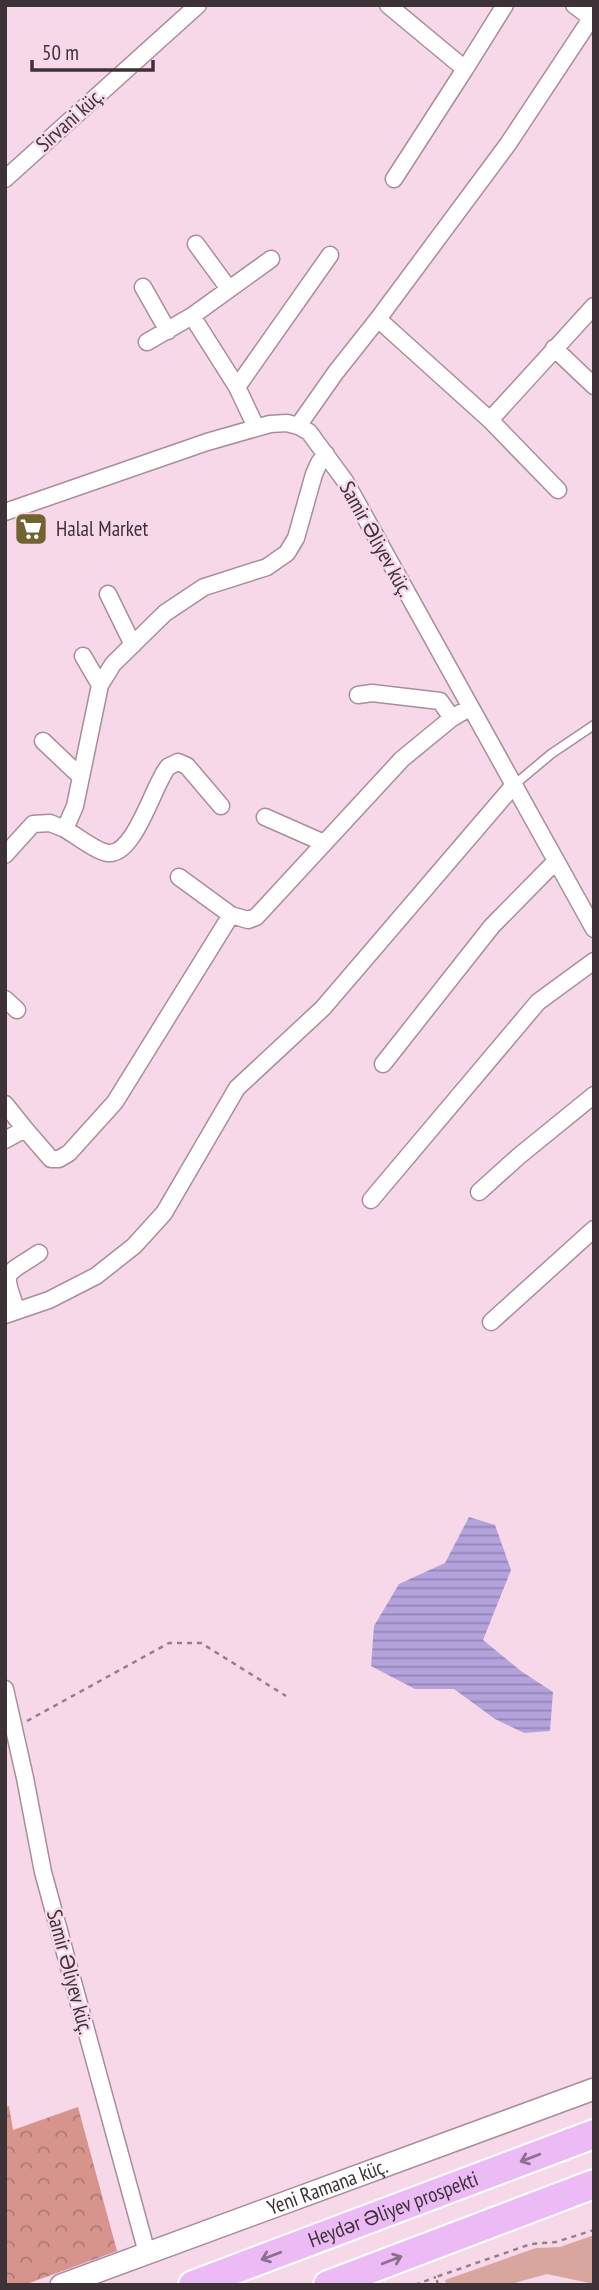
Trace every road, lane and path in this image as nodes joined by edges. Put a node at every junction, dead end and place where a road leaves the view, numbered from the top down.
1 (198, 5) edge
2 (388, 5) edge
3 (505, 5) edge
4 (574, 5) edge
5 (593, 18) edge
6 (465, 69) junction
7 (394, 178) dead end
8 (5, 179) edge
9 (196, 244) dead end
10 (330, 255) dead end
11 (271, 259) dead end
12 (143, 287) dead end
13 (229, 289) junction
14 (594, 306) edge
15 (192, 316) junction
16 (378, 319) junction
17 (168, 331) junction
18 (147, 342) dead end
19 (554, 348) junction
20 (594, 386) edge
21 (237, 387) junction
22 (490, 421) junction
23 (298, 426) junction
24 (256, 427) junction
25 (326, 454) junction
26 (558, 490) dead end
27 (5, 512) edge
28 (107, 594) dead end
29 (133, 645) junction
30 (83, 656) dead end
31 (100, 685) junction
32 (358, 695) dead end
33 (469, 708) junction
34 (452, 718) junction
35 (594, 725) edge
36 (43, 741) dead end
37 (81, 778) junction
38 (514, 785) junction
39 (221, 806) dead end
40 (265, 817) dead end
41 (5, 829) edge
42 (65, 829) junction
43 (17, 842) junction
44 (324, 843) junction
45 (5, 855) edge
46 (556, 861) junction
47 (179, 877) dead end
48 (231, 915) junction
49 (594, 929) edge
50 (594, 961) edge
51 (383, 1064) dead end
52 (594, 1095) edge
53 (5, 1104) edge
54 (25, 1129) junction
55 (5, 1140) edge
56 (479, 1192) dead end
57 (371, 1200) dead end
58 (594, 1229) edge
59 (40, 1253) dead end
60 (11, 1313) edge
61 (491, 1322) dead end
62 (5, 1689) edge
63 (286, 1696) dead end
64 (10, 1717) edge
65 (594, 2089) edge
66 (594, 2134) edge
67 (594, 2184) edge
68 (594, 2230) edge
69 (147, 2253) junction
70 (436, 2277) junction
71 (61, 2285) edge
72 (193, 2285) edge
73 (328, 2285) edge
74 (415, 2285) edge
75 (438, 2285) edge

1 - 8 street, Sirvani küç.
2 - 6 street
3 - 6 street
4 - 5 street
5 - 16 street
6 - 7 street
9 - 13 street
10 - 21 street
11 - 13 street
12 - 17 street
13 - 15 street
14 - 19 street
15 - 17 street
15 - 21 street
16 - 22 street
16 - 23 street
17 - 18 street
19 - 20 street
19 - 22 street
21 - 24 street
22 - 26 street
23 - 24 street
23 - 25 street, Samir Əliyev küç.
24 - 27 street
25 - 29 street
25 - 33 street, Samir Əliyev küç.
28 - 29 street
29 - 31 street
30 - 31 street
31 - 37 street
32 - 34 street
33 - 34 street
33 - 38 street, Samir Əliyev küç.
34 - 44 street
35 - 38 lane
36 - 37 street
37 - 42 street
38 - 46 street, Samir Əliyev küç.
38 - 60 street
39 - 42 street
40 - 44 street
41 - 43 street
42 - 43 street
43 - 45 street
44 - 48 street
46 - 49 street, Samir Əliyev küç.
46 - 51 street
47 - 48 street
48 - 54 street
50 - 57 street
52 - 56 street
53 - 54 street
54 - 55 street
58 - 61 street
59 - 60 street
62 - 64 street, Samir Əliyev küç.
63 - 64 path
64 - 69 street, Samir Əliyev küç.
65 - 69 street, Yeni Ramana küç.
66 -> 72 highway, Heydər Əliyev prospekti
73 -> 67 highway
68 - 70 path
69 - 71 street, Yeni Ramana küç.
70 - 74 path
70 - 75 path

